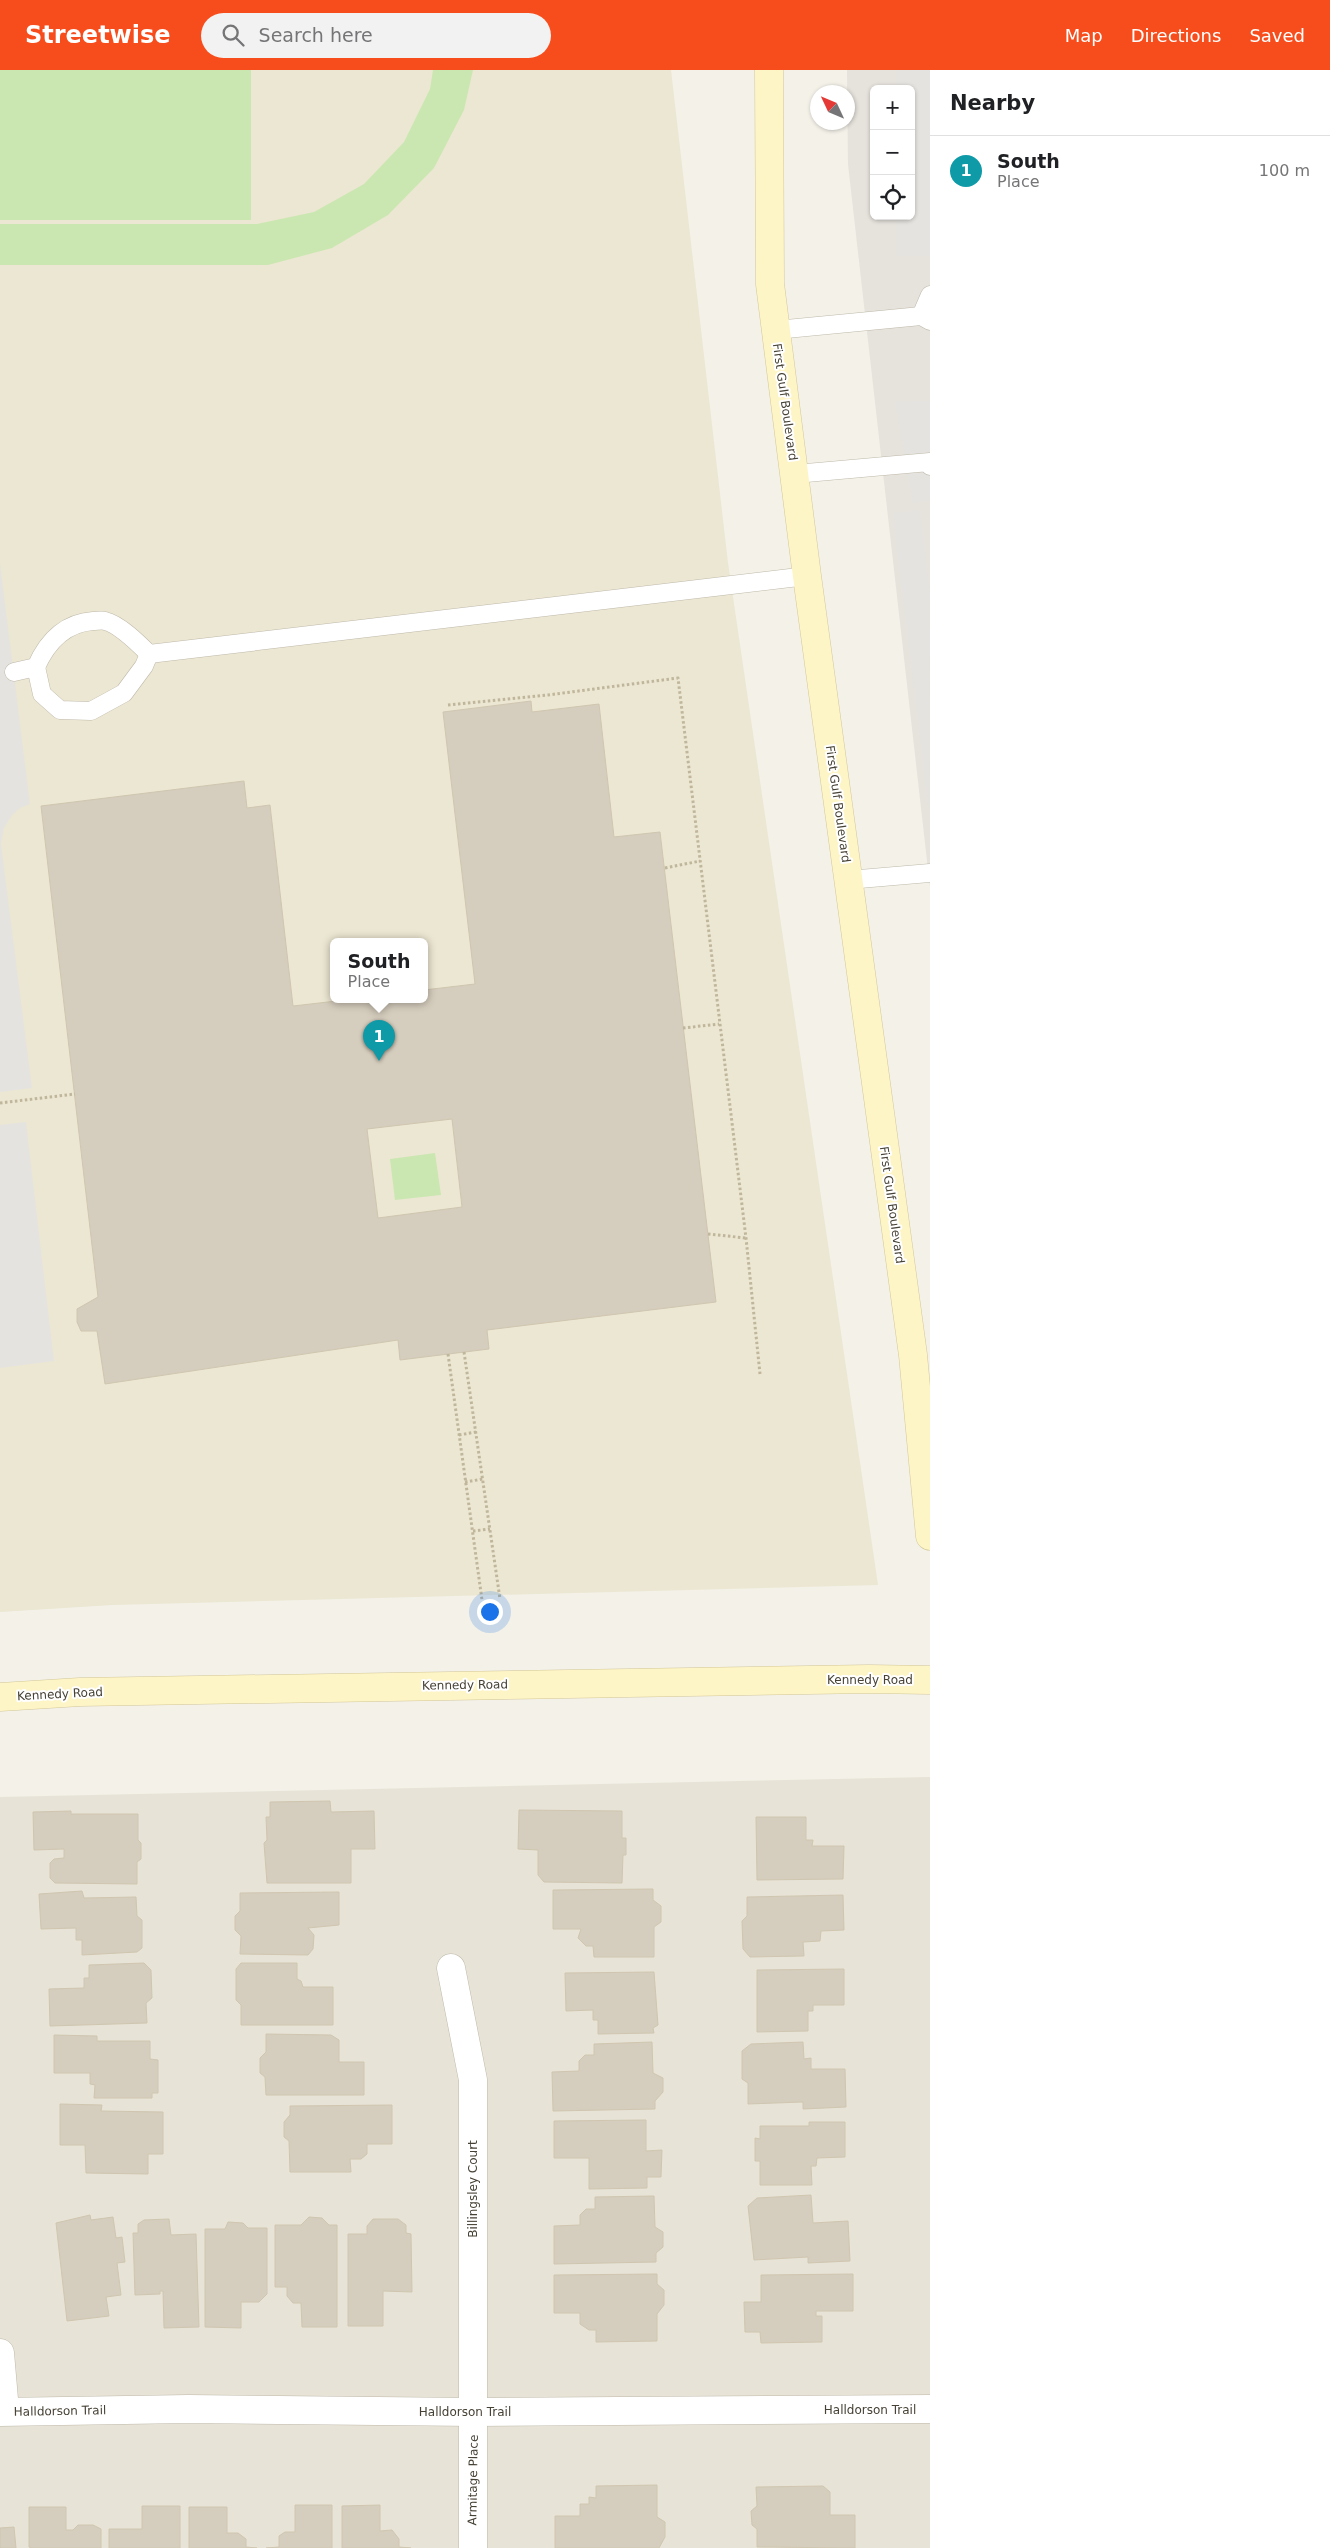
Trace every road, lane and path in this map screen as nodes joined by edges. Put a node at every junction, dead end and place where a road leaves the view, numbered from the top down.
1 (768, 70) edge
2 (930, 295) edge
3 (925, 318) edge
4 (776, 330) junction
5 (930, 462) edge
6 (930, 466) edge
7 (795, 474) junction
8 (807, 576) junction
9 (149, 654) junction
10 (36, 667) junction
11 (14, 672) dead end
12 (448, 705) dead end
13 (700, 861) junction
14 (665, 868) dead end
15 (930, 872) edge
16 (848, 880) junction
17 (719, 1024) junction
18 (683, 1028) dead end
19 (75, 1094) dead end
20 (0, 1104) edge
21 (708, 1234) dead end
22 (746, 1238) junction
23 (464, 1352) dead end
24 (448, 1354) dead end
25 (760, 1374) dead end
26 (476, 1432) junction
27 (459, 1435) junction
28 (483, 1479) junction
29 (466, 1482) junction
30 (490, 1529) junction
31 (473, 1531) junction
32 (930, 1536) edge
33 (500, 1599) dead end
34 (482, 1600) dead end
35 (930, 1680) edge
36 (0, 1698) edge
37 (451, 1968) dead end
38 (0, 2353) edge
39 (930, 2409) edge
40 (2, 2412) edge
41 (474, 2412) junction
42 (473, 2548) edge

1 - 4 street, First Gulf Boulevard
2 - 3 lane
3 - 4 lane
4 - 7 street, First Gulf Boulevard
5 - 6 lane
5 - 7 lane
7 - 8 street, First Gulf Boulevard
8 - 9 lane
8 - 16 street, First Gulf Boulevard
9 - 10 lane
9 - 10 lane
10 - 11 lane
12 - 13 path
13 - 14 path
13 - 17 path
15 - 16 lane
16 - 32 street, First Gulf Boulevard
17 - 18 path
17 - 22 path
19 - 20 path
21 - 22 path
22 - 25 path
23 - 26 path
24 - 27 path
26 - 27 path
26 - 28 path
27 - 29 path
28 - 29 path
28 - 30 path
29 - 31 path
30 - 31 path
30 - 33 path
31 - 34 path
35 - 36 street, Kennedy Road
37 - 41 street, Billingsley Court
38 - 40 street
39 - 41 street, Halldorson Trail
40 - 41 street, Halldorson Trail
41 - 42 street, Armitage Place

